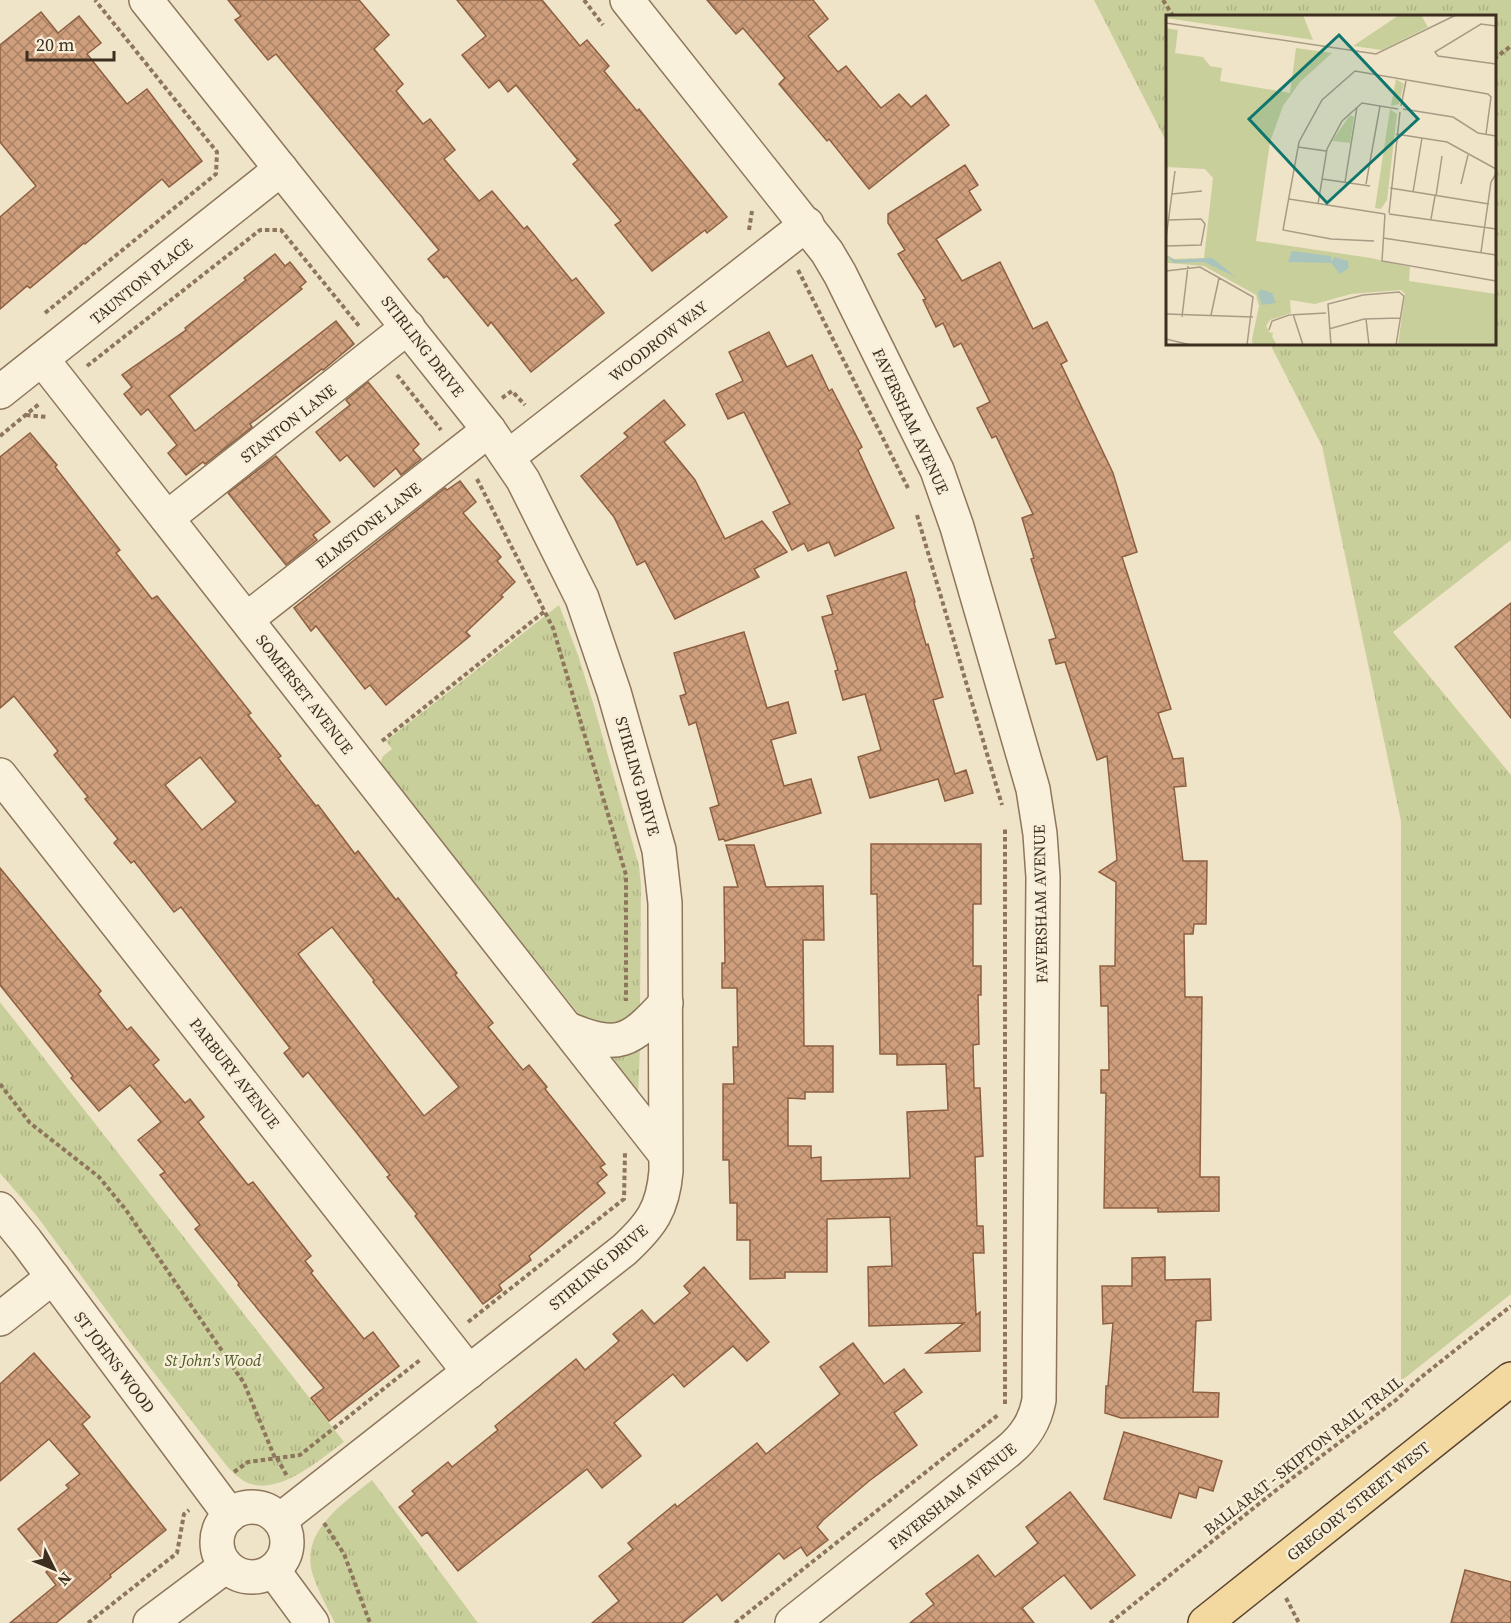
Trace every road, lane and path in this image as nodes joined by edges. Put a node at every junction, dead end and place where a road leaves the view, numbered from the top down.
1 (95, 0) edge
2 (146, 0) edge
3 (627, 0) edge
4 (1163, 0) edge
5 (1172, 15) edge
6 (1511, 46) edge
7 (1496, 57) edge
8 (281, 169) junction
9 (752, 211) dead end
10 (807, 225) junction
11 (281, 230) dead end
12 (780, 245) junction
13 (45, 314) dead end
14 (408, 327) junction
15 (42, 359) junction
16 (63, 385) junction
17 (0, 392) edge
18 (489, 430) junction
19 (0, 436) edge
20 (459, 453) junction
21 (508, 457) junction
22 (912, 496) dead end
23 (915, 507) dead end
24 (167, 518) junction
25 (545, 611) junction
26 (247, 619) junction
27 (363, 768) junction
28 (0, 775) edge
29 (1004, 815) dead end
30 (1005, 825) dead end
31 (666, 1003) junction
32 (568, 1029) junction
33 (625, 1038) junction
34 (0, 1084) edge
35 (625, 1150) dead end
36 (665, 1154) junction
37 (0, 1209) edge
38 (52, 1278) junction
39 (1511, 1306) edge
40 (0, 1319) edge
41 (445, 1340) junction
42 (469, 1372) junction
43 (1511, 1379) edge
44 (276, 1459) junction
45 (288, 1477) dead end
46 (221, 1503) junction
47 (280, 1520) junction
48 (324, 1522) dead end
49 (226, 1566) junction
50 (273, 1570) junction
51 (88, 1623) edge
52 (150, 1623) edge
53 (312, 1623) edge
54 (370, 1623) edge
55 (735, 1623) edge
56 (792, 1623) edge
57 (1110, 1623) edge
58 (1205, 1623) edge

1 - 13 path
2 - 8 street, STIRLING DRIVE
3 - 10 street, FAVERSHAM AVENUE
4 - 5 path
6 - 7 path
8 - 14 street, STIRLING DRIVE
8 - 15 street, TAUNTON PLACE
9 - 12 path
10 - 12 street, WOODROW WAY
10 - 56 street, FAVERSHAM AVENUE
11 - 16 path
12 - 21 street, WOODROW WAY
12 - 22 path
14 - 18 street, STIRLING DRIVE
14 - 24 street, STANTON LANE
15 - 16 street, SOMERSET AVENUE
15 - 17 street, TAUNTON PLACE
16 - 19 path
16 - 24 street, SOMERSET AVENUE
18 - 20 street, ELMSTONE LANE
18 - 21 street, STIRLING DRIVE
20 - 25 path
20 - 26 street, ELMSTONE LANE
21 - 31 street, STIRLING DRIVE
23 - 29 path
24 - 26 street, SOMERSET AVENUE
25 - 27 path
25 - 33 path
26 - 27 street, SOMERSET AVENUE
27 - 32 street, SOMERSET AVENUE
28 - 41 street, PARBURY AVENUE
30 - 55 path
31 - 33 street
31 - 36 street, STIRLING DRIVE
32 - 33 street
32 - 36 street, SOMERSET AVENUE
34 - 44 path
35 - 41 path
36 - 42 street, STIRLING DRIVE
37 - 38 street, ST JOHNS WOOD
38 - 40 street
38 - 46 street, ST JOHNS WOOD
39 - 57 path, BALLARAT - SKIPTON RAIL TRAIL
41 - 42 street, PARBURY AVENUE
41 - 44 path
42 - 47 street, STIRLING DRIVE
43 - 58 main road, GREGORY STREET WEST
44 - 45 path
44 - 46 path
46 - 47 street
46 - 49 street
46 - 51 path
47 - 50 street
48 - 54 path
49 - 50 street
49 - 52 street
50 - 53 street

